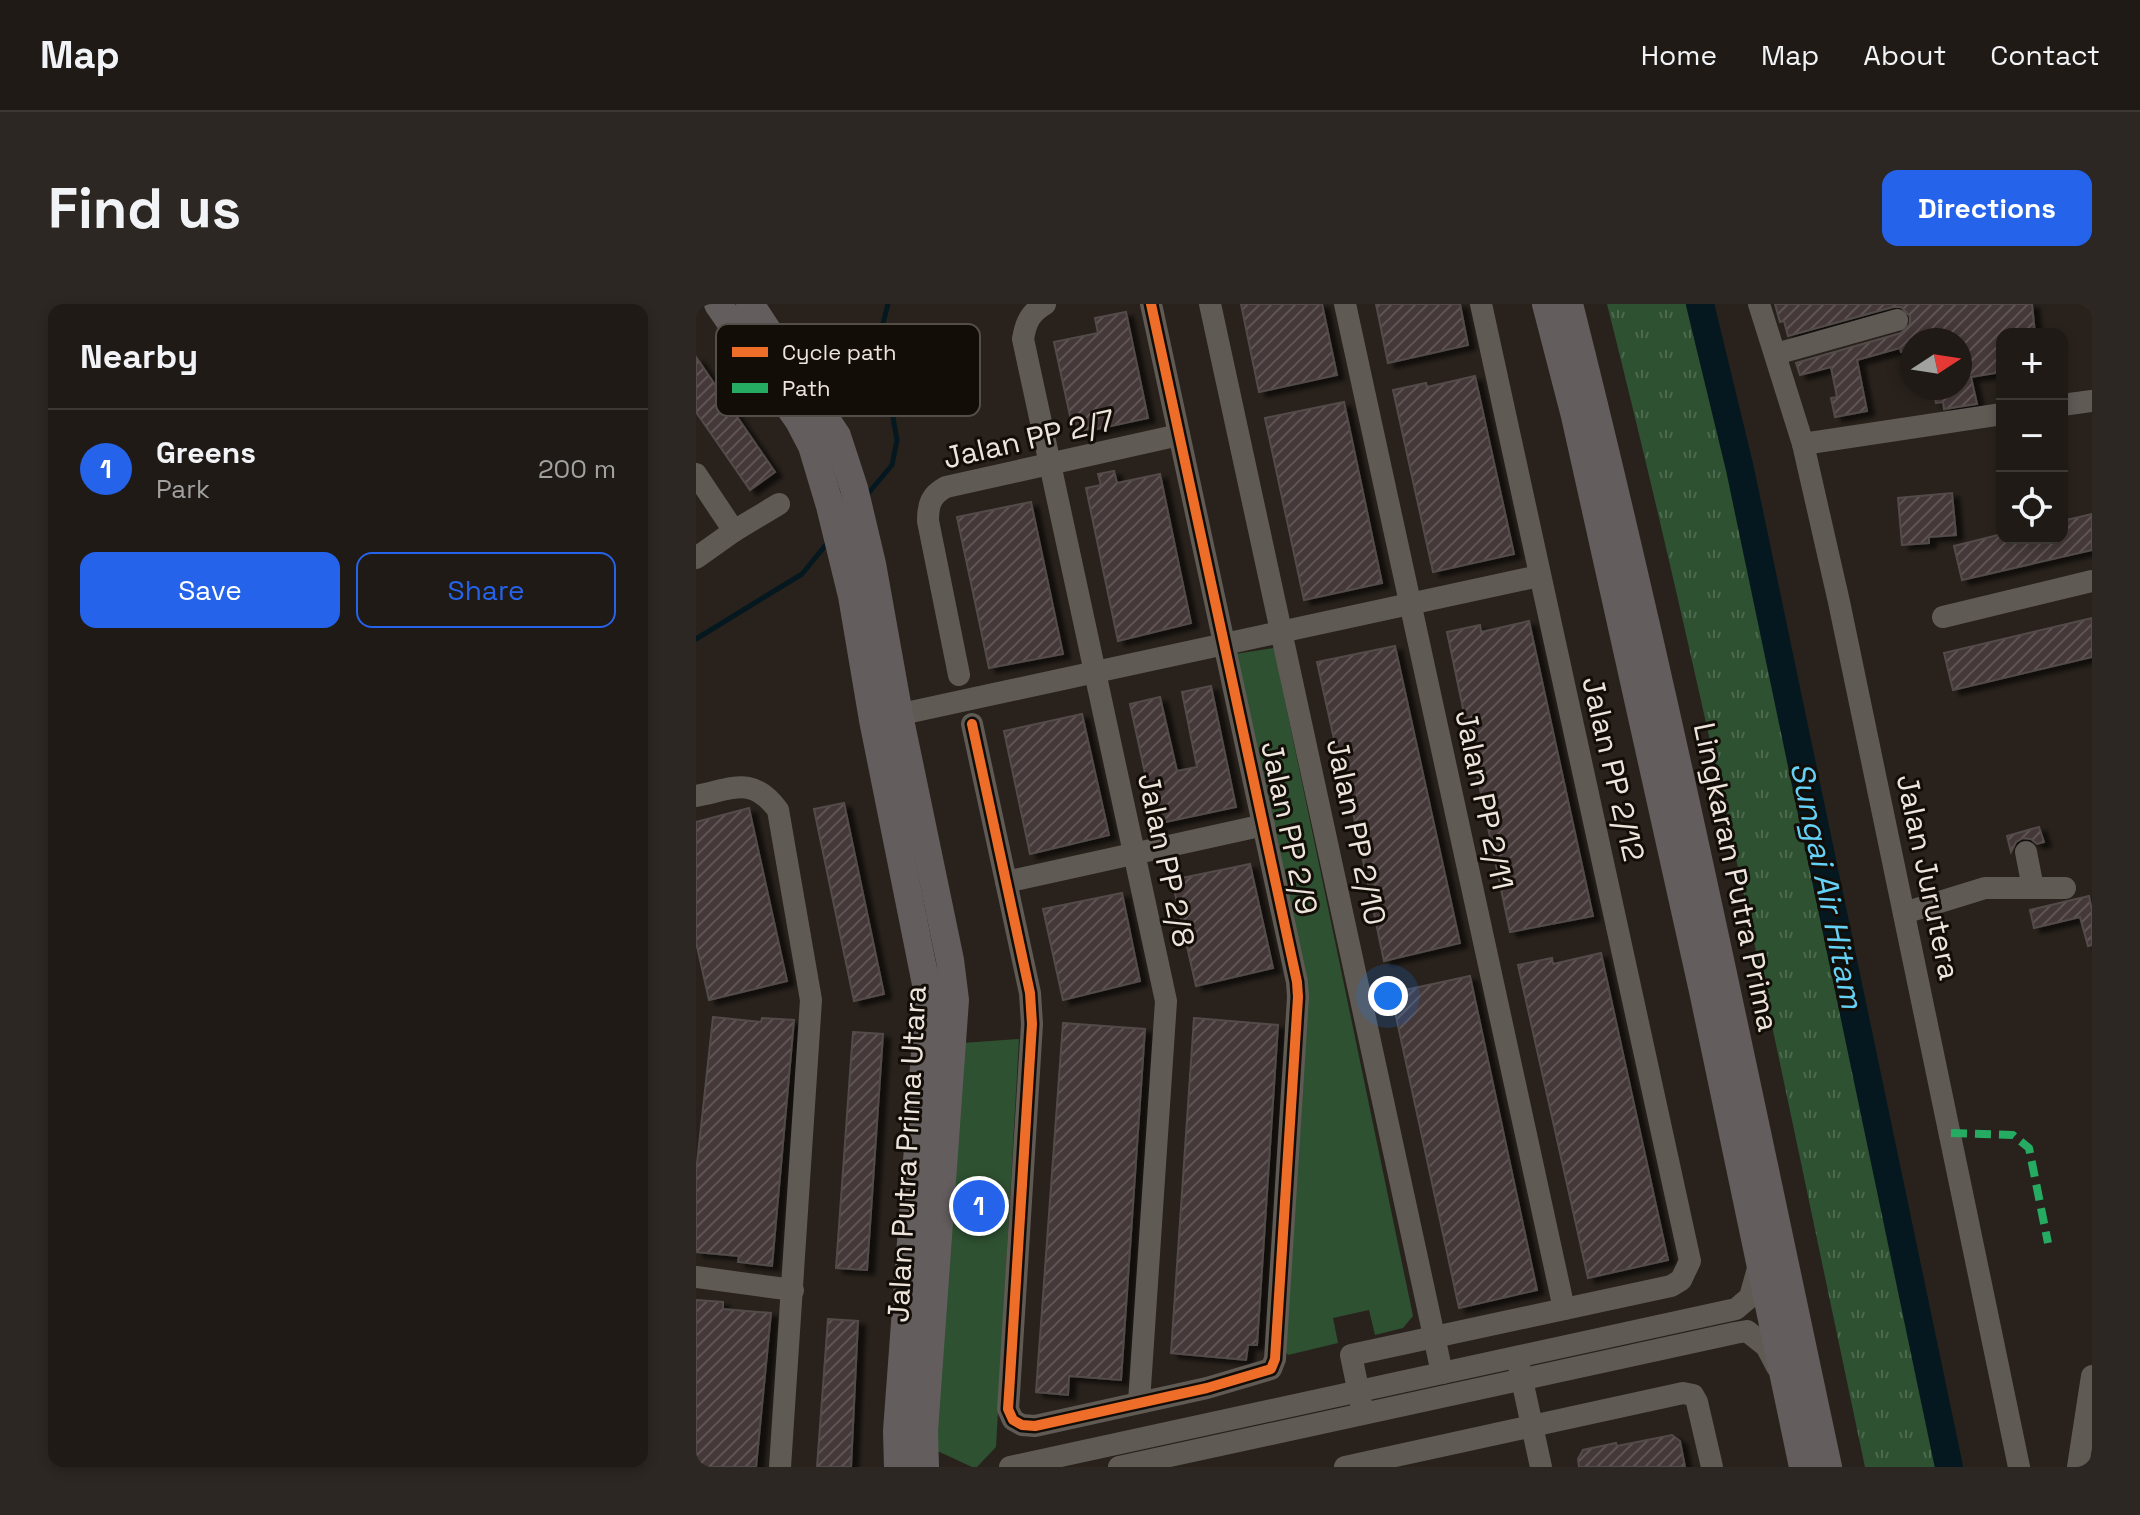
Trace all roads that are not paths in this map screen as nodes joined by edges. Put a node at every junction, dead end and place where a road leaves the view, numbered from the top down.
1 (718, 304) edge
2 (750, 304) edge
3 (1045, 304) edge
4 (1151, 304) edge
5 (1210, 304) edge
6 (1345, 304) edge
7 (1481, 304) edge
8 (1546, 304) edge
9 (1569, 304) edge
10 (1759, 304) edge
11 (1897, 320) dead end
12 (732, 324) edge
13 (763, 324) edge
14 (1776, 354) junction
15 (2092, 401) edge
16 (2068, 404) edge
17 (1996, 415) edge
18 (796, 416) edge
19 (824, 416) edge
20 (1179, 435) junction
21 (1803, 444) junction
22 (1050, 464) junction
23 (696, 474) edge
24 (779, 504) dead end
25 (734, 531) junction
26 (696, 558) edge
27 (1539, 576) junction
28 (2092, 581) edge
29 (1410, 604) junction
30 (1943, 617) dead end
31 (1282, 632) junction
32 (1225, 644) junction
33 (1094, 672) junction
34 (959, 675) dead end
35 (886, 717) junction
36 (972, 724) dead end
37 (696, 796) edge
38 (1264, 825) junction
39 (2026, 852) dead end
40 (1134, 853) junction
41 (1006, 882) junction
42 (2033, 888) junction
43 (2065, 888) dead end
44 (1904, 913) junction
45 (1760, 1262) junction
46 (696, 1277) edge
47 (793, 1290) junction
48 (1564, 1309) junction
49 (1435, 1338) junction
50 (1517, 1357) junction
51 (1442, 1373) junction
52 (2092, 1376) edge
53 (1522, 1379) junction
54 (1785, 1382) junction
55 (1358, 1390) junction
56 (1139, 1402) junction
57 (1363, 1413) junction
58 (1532, 1427) junction
59 (1182, 1429) junction
60 (1154, 1436) junction
61 (1189, 1460) edge
62 (931, 1461) edge
63 (1160, 1463) edge
64 (1372, 1464) edge
65 (780, 1467) edge
66 (898, 1467) edge
67 (1010, 1467) edge
68 (1119, 1467) edge
69 (1345, 1467) edge
70 (1541, 1467) edge
71 (1712, 1467) edge
72 (1803, 1467) edge
73 (1828, 1467) edge
74 (2019, 1467) edge
75 (2078, 1467) edge

1 - 12 main road, Jalan Putra Prima Utara
2 - 13 main road, Jalan Putra Prima Utara
3 - 22 street, Jalan PP 2/8
4 - 20 street, Jalan PP 2/9
5 - 31 street, Jalan PP 2/10
6 - 29 street, Jalan PP 2/11
7 - 27 street, Jalan PP 2/12
8 - 45 main road, Lingkaran Putra Prima
9 - 73 main road, Lingkaran Putra Prima
10 - 14 street, Jalan Jurutera
11 - 14 street
14 - 21 street, Jalan Jurutera
15 - 16 street
17 - 21 street
18 - 35 main road, Jalan Putra Prima Utara
19 - 35 main road, Jalan Putra Prima Utara
20 - 22 street, Jalan PP 2/7
20 - 32 street, Jalan PP 2/9
21 - 44 street, Jalan Jurutera
22 - 33 street, Jalan PP 2/8
22 - 34 street, Jalan PP 2/7
23 - 25 street
24 - 25 street
25 - 26 street
27 - 29 street
27 - 48 street, Jalan PP 2/12
28 - 30 street
29 - 31 street
29 - 48 street, Jalan PP 2/11
31 - 32 street
31 - 49 street, Jalan PP 2/10
32 - 33 street
32 - 38 street, Jalan PP 2/9
33 - 35 street
33 - 40 street, Jalan PP 2/8
35 - 62 main road, Jalan Putra Prima Utara
35 - 66 main road, Jalan Putra Prima Utara
36 - 41 street
37 - 47 street
38 - 40 street
38 - 56 street, Jalan PP 2/9
39 - 42 street
40 - 41 street
40 - 56 street, Jalan PP 2/8
41 - 56 street
42 - 43 street
42 - 44 street
44 - 74 street, Jalan Jurutera
45 - 50 street
45 - 54 main road, Lingkaran Putra Prima
46 - 47 street
47 - 65 street
48 - 49 street
49 - 51 street, Jalan PP 2/10
49 - 55 street
50 - 51 street
50 - 53 street
51 - 55 street
52 - 75 street
53 - 54 street
53 - 57 street
53 - 58 street
54 - 72 main road, Lingkaran Putra Prima
55 - 57 street
55 - 59 street
57 - 61 street
58 - 64 street
58 - 70 street
58 - 71 street
59 - 60 street
59 - 61 street
60 - 63 street
60 - 67 street
61 - 63 street
63 - 68 street
64 - 69 street

